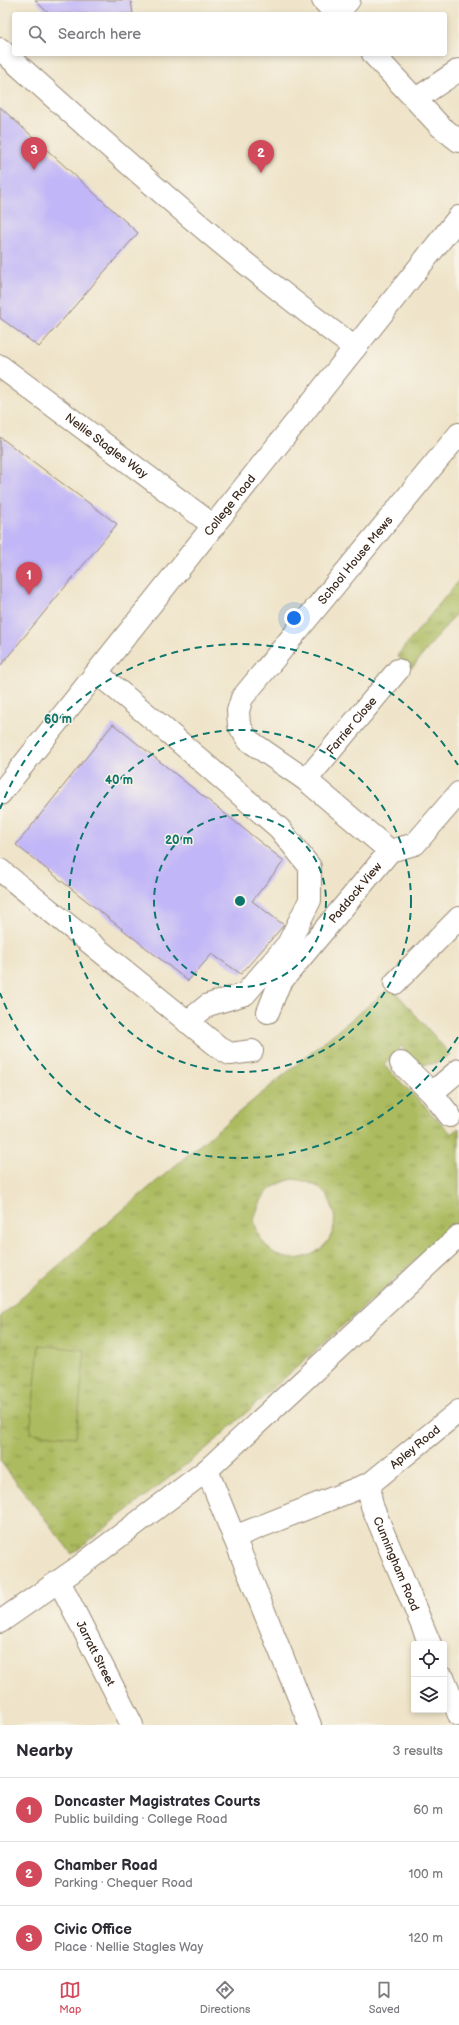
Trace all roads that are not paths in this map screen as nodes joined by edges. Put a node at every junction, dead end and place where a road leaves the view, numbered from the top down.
1 (322, 0) edge
2 (349, 0) edge
3 (334, 12) edge
4 (338, 12) edge
5 (0, 49) edge
6 (375, 56) edge
7 (459, 70) edge
8 (416, 99) junction
9 (459, 141) edge
10 (459, 217) edge
11 (355, 348) junction
12 (0, 366) edge
13 (459, 434) edge
14 (214, 526) junction
15 (398, 670) dead end
16 (96, 673) junction
17 (306, 780) junction
18 (2, 787) edge
19 (459, 793) edge
20 (390, 851) junction
21 (0, 870) edge
22 (459, 918) edge
23 (395, 983) dead end
24 (268, 1012) dead end
25 (187, 1022) junction
26 (252, 1051) dead end
27 (401, 1063) dead end
28 (459, 1070) edge
29 (432, 1093) junction
30 (450, 1116) dead end
31 (459, 1236) edge
32 (459, 1411) edge
33 (207, 1470) junction
34 (371, 1483) junction
35 (234, 1537) junction
36 (59, 1581) junction
37 (0, 1622) edge
38 (429, 1641) edge
39 (447, 1686) edge
40 (459, 1715) edge
41 (132, 1725) edge
42 (310, 1725) edge

1 - 3 street
2 - 4 street
5 - 11 street
6 - 8 street
7 - 8 street
8 - 9 street
10 - 11 street, College Road
11 - 14 street, College Road
12 - 14 street, Nellie Stagles Way
13 - 17 street, School House Mews
14 - 16 street, College Road
15 - 17 street, Farrier Close
16 - 18 street, College Road
16 - 25 street
17 - 20 street, School House Mews
19 - 20 street, Paddock View
20 - 24 street, Paddock View
21 - 25 street
22 - 23 street
25 - 26 street
27 - 29 street
28 - 29 street
29 - 30 street
31 - 33 street
32 - 34 street, Apley Road
33 - 35 street
33 - 36 street
34 - 35 street, Apley Road
34 - 38 street, Cunningham Road
35 - 42 street
36 - 37 street
36 - 41 street, Jarratt Street
39 - 40 street

